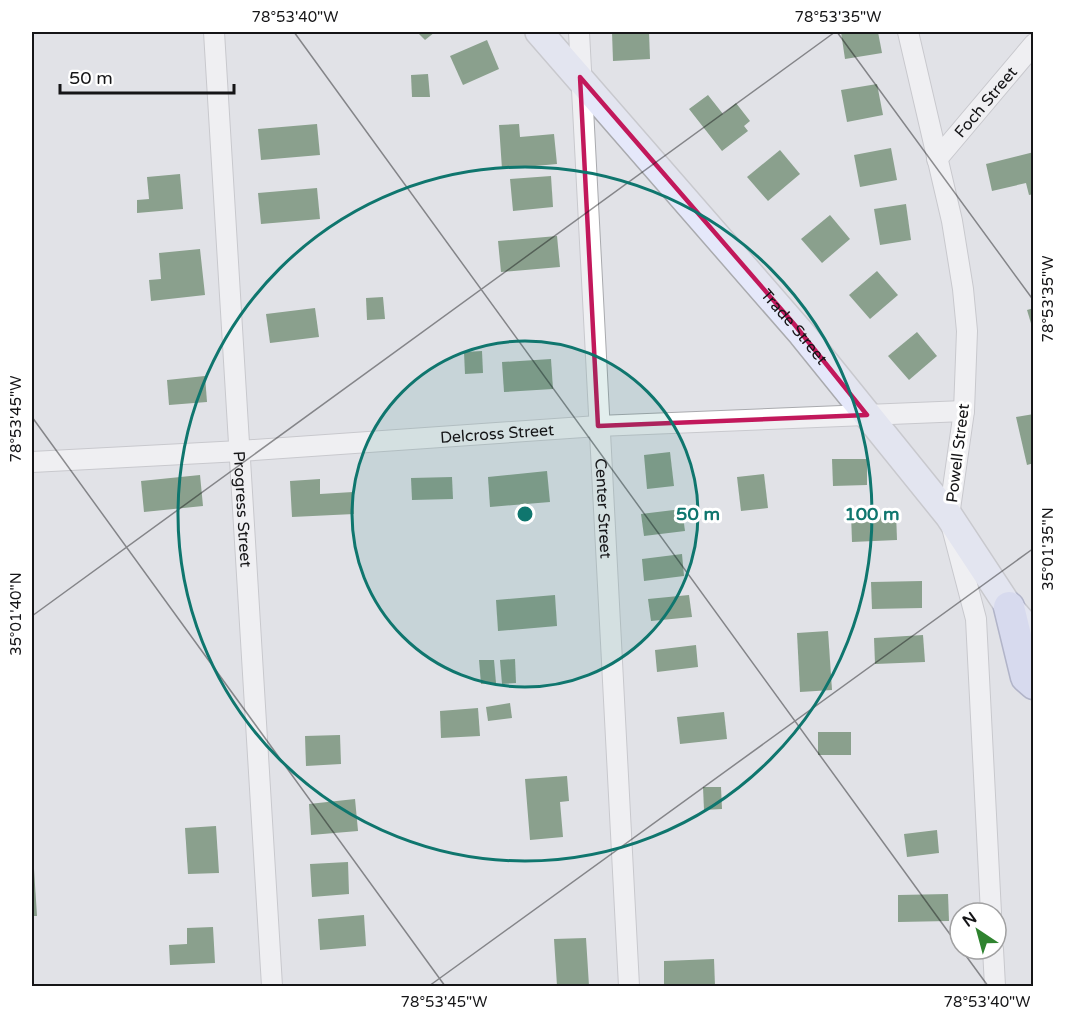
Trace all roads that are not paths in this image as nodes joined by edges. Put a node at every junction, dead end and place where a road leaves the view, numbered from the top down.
1 (214, 32) edge
2 (539, 32) edge
3 (579, 32) edge
4 (908, 32) edge
5 (1034, 44) edge
6 (579, 77) junction
7 (937, 159) junction
8 (964, 411) junction
9 (867, 415) junction
10 (598, 426) junction
11 (240, 451) junction
12 (32, 462) edge
13 (949, 516) junction
14 (1021, 612) edge
15 (1034, 636) edge
16 (1031, 688) edge
17 (990, 901) edge
18 (994, 961) edge
19 (272, 987) edge
20 (628, 987) edge
21 (995, 987) edge

1 - 11 street, Progress Street
2 - 6 street, Trade Street
3 - 6 street, Center Street
4 - 7 street, Powell Street
5 - 7 street, Foch Street
6 - 9 street, Trade Street
6 - 10 street, Center Street
7 - 8 street, Powell Street
8 - 9 street, Delcross Street
8 - 13 street, Powell Street
9 - 10 street, Delcross Street
9 - 13 street, Trade Street
10 - 11 street, Delcross Street
10 - 20 street, Center Street
11 - 12 street, Delcross Street
11 - 19 street, Progress Street
13 - 14 street, Trade Street
13 - 17 street, Powell Street
14 - 15 street, Trade Street
14 - 16 main road
18 - 21 street

